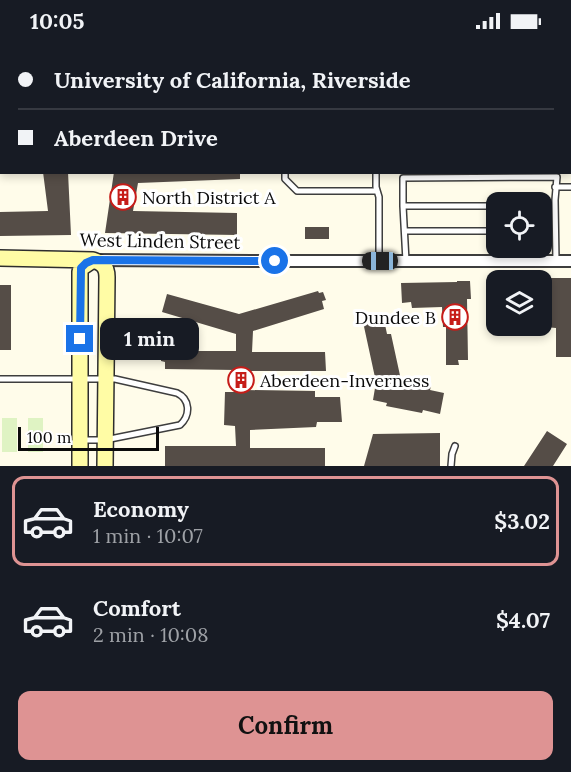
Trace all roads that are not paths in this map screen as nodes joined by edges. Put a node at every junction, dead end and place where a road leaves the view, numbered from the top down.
1 (285, 174) edge
2 (376, 174) edge
3 (403, 175) edge
4 (477, 175) edge
5 (571, 187) edge
6 (555, 188) junction
7 (377, 191) junction
8 (403, 206) junction
9 (486, 206) edge
10 (405, 231) junction
11 (486, 231) edge
12 (0, 258) edge
13 (93, 260) junction
14 (380, 261) junction
15 (406, 261) junction
16 (514, 261) joint
17 (556, 261) junction
18 (571, 261) edge
19 (0, 379) edge
20 (80, 379) junction
21 (106, 379) junction
22 (80, 440) junction
23 (105, 440) junction
24 (455, 446) dead end
25 (80, 466) edge
26 (105, 466) edge
27 (451, 466) edge

1 - 7 lane
2 - 7 lane
3 - 4 lane
3 - 8 lane
4 - 6 lane
5 - 6 lane
6 - 17 lane
7 - 14 lane
8 - 9 lane
8 - 10 lane
10 - 11 lane
10 - 15 lane
12 - 13 street, West Linden Street
13 - 14 street, West Linden Street
13 - 20 street
13 - 21 street
14 - 15 street, West Linden Street
15 - 16 street, West Linden Street
16 - 17 street, West Linden Street
17 - 18 street, West Linden Street
19 - 20 lane
20 - 21 lane
20 - 22 street
21 - 23 street
21 - 23 lane
22 - 23 lane
22 - 25 street
23 - 26 street
24 - 27 lane

